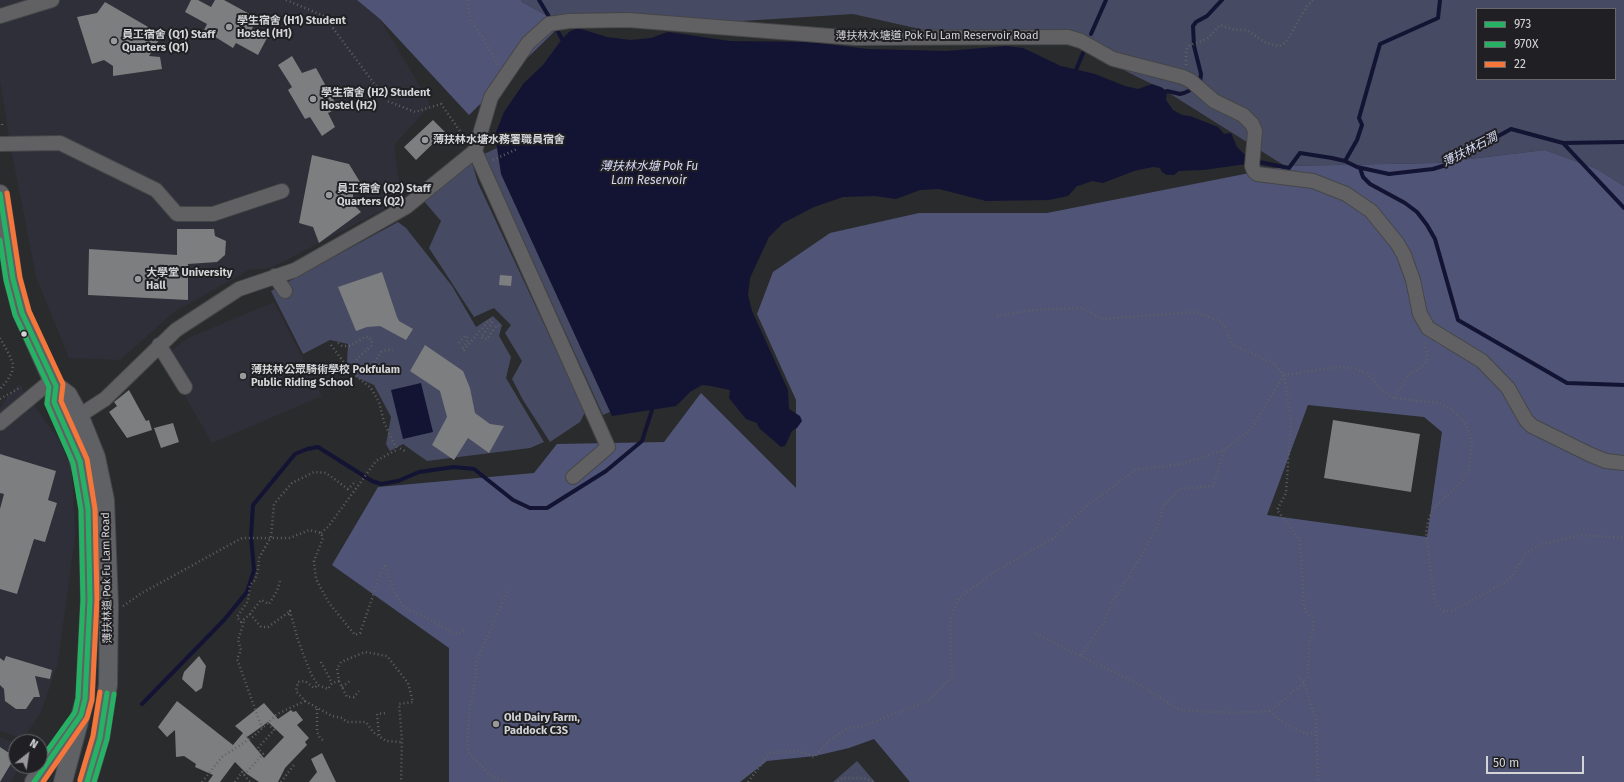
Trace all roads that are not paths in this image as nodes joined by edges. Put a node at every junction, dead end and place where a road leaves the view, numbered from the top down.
1 (52, 0) edge
2 (0, 16) edge
3 (0, 144) edge
4 (475, 151) junction
5 (282, 191) dead end
6 (0, 194) edge
7 (275, 276) junction
8 (285, 291) dead end
9 (159, 345) junction
10 (54, 383) junction
11 (185, 387) dead end
12 (72, 420) junction
13 (0, 423) edge
14 (1624, 463) edge
15 (573, 477) dead end
16 (81, 715) junction
17 (34, 782) edge
18 (63, 782) edge
19 (87, 782) edge

1 - 2 street
3 - 5 street
4 - 7 street
4 - 14 street, 薄扶林水塘道 Pok Fu Lam Reservoir Road
4 - 15 street
6 - 10 main road, 薄扶林道 Pok Fu Lam Road
7 - 8 street
7 - 9 street
9 - 11 street
9 - 12 street
10 - 12 main road, 薄扶林道 Pok Fu Lam Road
10 - 13 street
12 - 16 main road, 薄扶林道 Pok Fu Lam Road
12 - 19 main road, 薄扶林道 Pok Fu Lam Road
16 - 17 main road, 薄扶林道 Pok Fu Lam Road
16 - 18 main road, 薄扶林道 Pok Fu Lam Road

